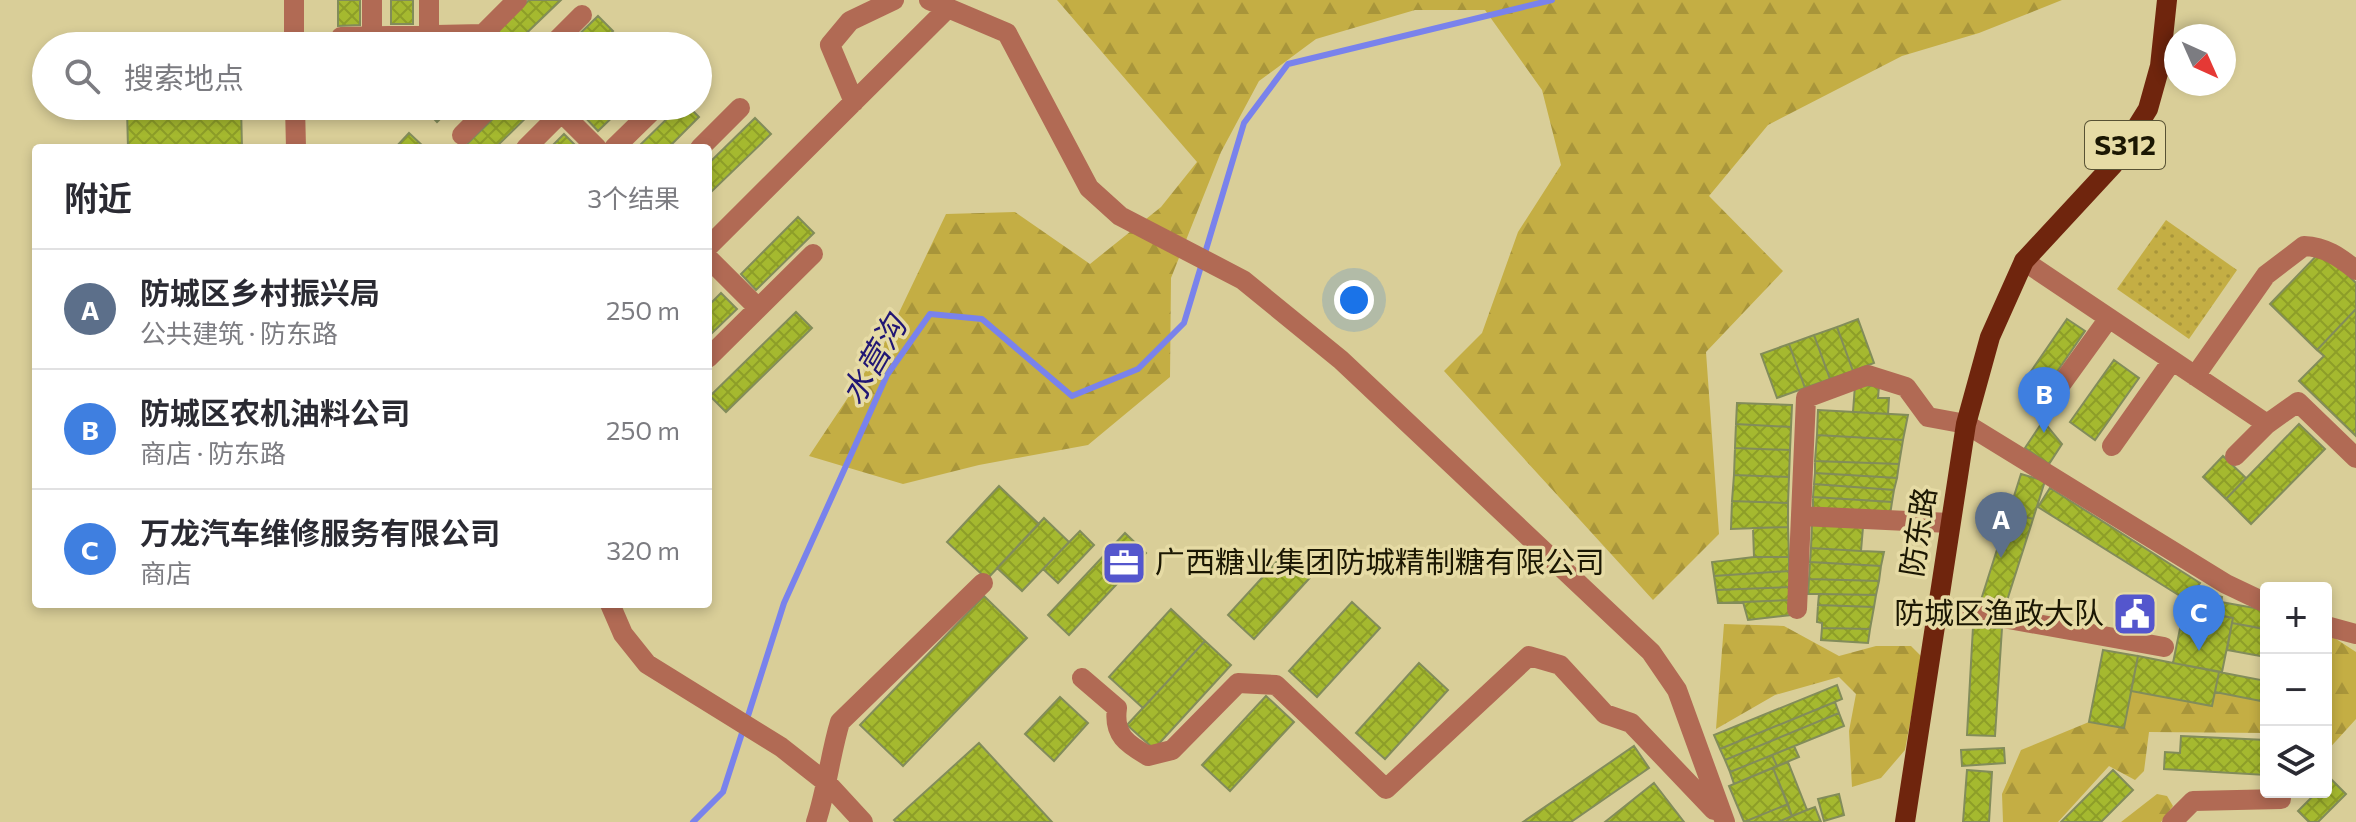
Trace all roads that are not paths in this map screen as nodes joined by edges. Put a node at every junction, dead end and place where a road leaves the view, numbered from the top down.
1 (294, 0) edge
2 (372, 0) edge
3 (429, 0) edge
4 (517, 0) edge
5 (894, 0) edge
6 (2167, 0) edge
7 (939, 4) edge
8 (582, 15) dead end
9 (294, 32) edge
10 (372, 32) edge
11 (429, 32) edge
12 (491, 32) edge
13 (565, 32) edge
14 (854, 102) junction
15 (740, 108) dead end
16 (295, 120) edge
17 (477, 120) edge
18 (551, 120) edge
19 (572, 120) edge
20 (643, 120) edge
21 (462, 135) dead end
22 (296, 144) edge
23 (530, 144) edge
24 (594, 144) edge
25 (618, 144) edge
26 (704, 144) edge
27 (712, 243) edge
28 (813, 254) dead end
29 (2024, 261) junction
30 (712, 262) edge
31 (2356, 270) edge
32 (758, 308) junction
33 (2109, 318) junction
34 (712, 354) edge
35 (2172, 361) junction
36 (2195, 376) junction
37 (2049, 401) dead end
38 (1966, 424) junction
39 (2267, 424) junction
40 (2112, 446) dead end
41 (2235, 456) dead end
42 (2356, 458) edge
43 (1801, 516) junction
44 (1950, 523) junction
45 (983, 583) dead end
46 (2260, 600) edge
47 (1937, 606) junction
48 (612, 608) edge
49 (1797, 609) dead end
50 (2332, 628) edge
51 (2356, 634) edge
52 (2164, 647) dead end
53 (1082, 678) dead end
54 (828, 784) junction
55 (2281, 799) dead end
56 (1723, 820) edge
57 (816, 822) edge
58 (863, 822) edge
59 (1905, 822) edge
60 (2172, 822) edge

1 - 9 street
2 - 10 street
3 - 11 street
4 - 12 street
5 - 14 street
6 - 29 main road, S312
7 - 14 street
7 - 56 street
8 - 13 street
14 - 27 street
15 - 26 street
16 - 22 street
17 - 21 street
18 - 23 street
19 - 24 street
20 - 25 street
28 - 32 street
29 - 33 street
29 - 38 main road, 防东路 / S312
30 - 32 street
31 - 36 street
32 - 34 street
33 - 35 street
33 - 37 street
35 - 36 street
35 - 40 street
36 - 39 street
38 - 43 street
38 - 44 main road, 防东路 / S312
38 - 46 street
39 - 41 street
39 - 42 street
43 - 44 street
43 - 49 street
44 - 47 main road, 防东路 / S312
45 - 54 street
47 - 52 street
47 - 59 main road, 防东路 / S312
48 - 54 street
50 - 51 street
53 - 56 street
54 - 57 street
54 - 58 street
55 - 60 street

